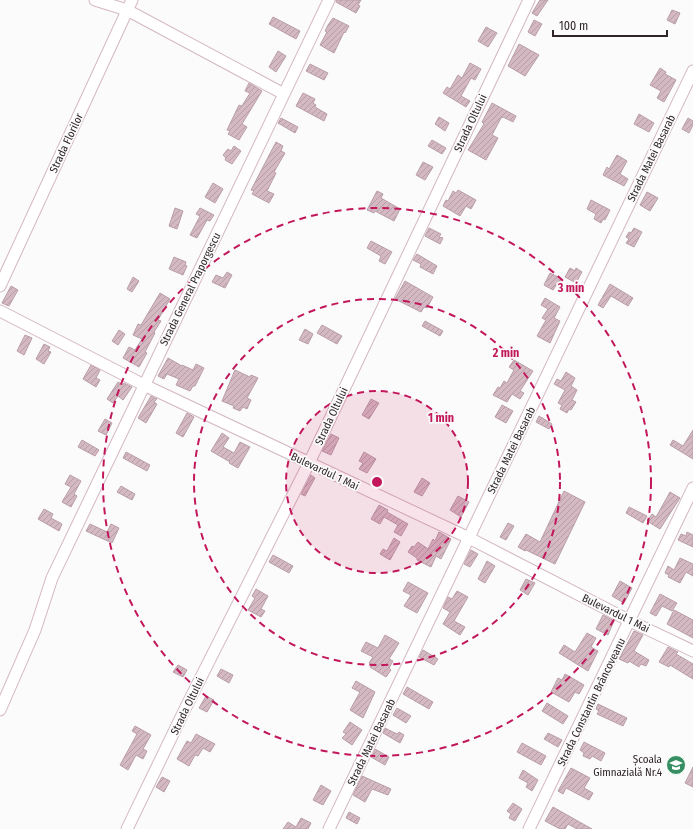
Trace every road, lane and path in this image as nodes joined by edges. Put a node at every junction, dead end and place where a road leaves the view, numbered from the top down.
1 (95, 0) edge
2 (329, 0) edge
3 (529, 0) edge
4 (129, 5) edge
5 (693, 71) edge
6 (284, 94) junction
7 (0, 286) edge
8 (0, 311) edge
9 (144, 385) junction
10 (309, 463) junction
11 (693, 488) edge
12 (468, 538) junction
13 (630, 621) junction
14 (693, 651) edge
15 (0, 710) edge
16 (127, 829) edge
17 (329, 829) edge
18 (529, 829) edge

1 - 4 street
2 - 6 street, Strada General Praporgescu
3 - 10 street, Strada Oltului
4 - 6 street
4 - 7 street, Strada Florilor
5 - 12 street, Strada Matei Basarab
6 - 9 street, Strada General Praporgescu
8 - 9 street, Bulevardul 1 Mai
9 - 10 street, Bulevardul 1 Mai
9 - 15 street, Strada General Praporgescu
10 - 12 street, Bulevardul 1 Mai
10 - 16 street, Strada Oltului
11 - 13 street, Strada Constantin Brâncoveanu
12 - 13 street, Bulevardul 1 Mai
12 - 17 street, Strada Matei Basarab
13 - 14 street, Bulevardul 1 Mai
13 - 18 street, Strada Constantin Brâncoveanu

